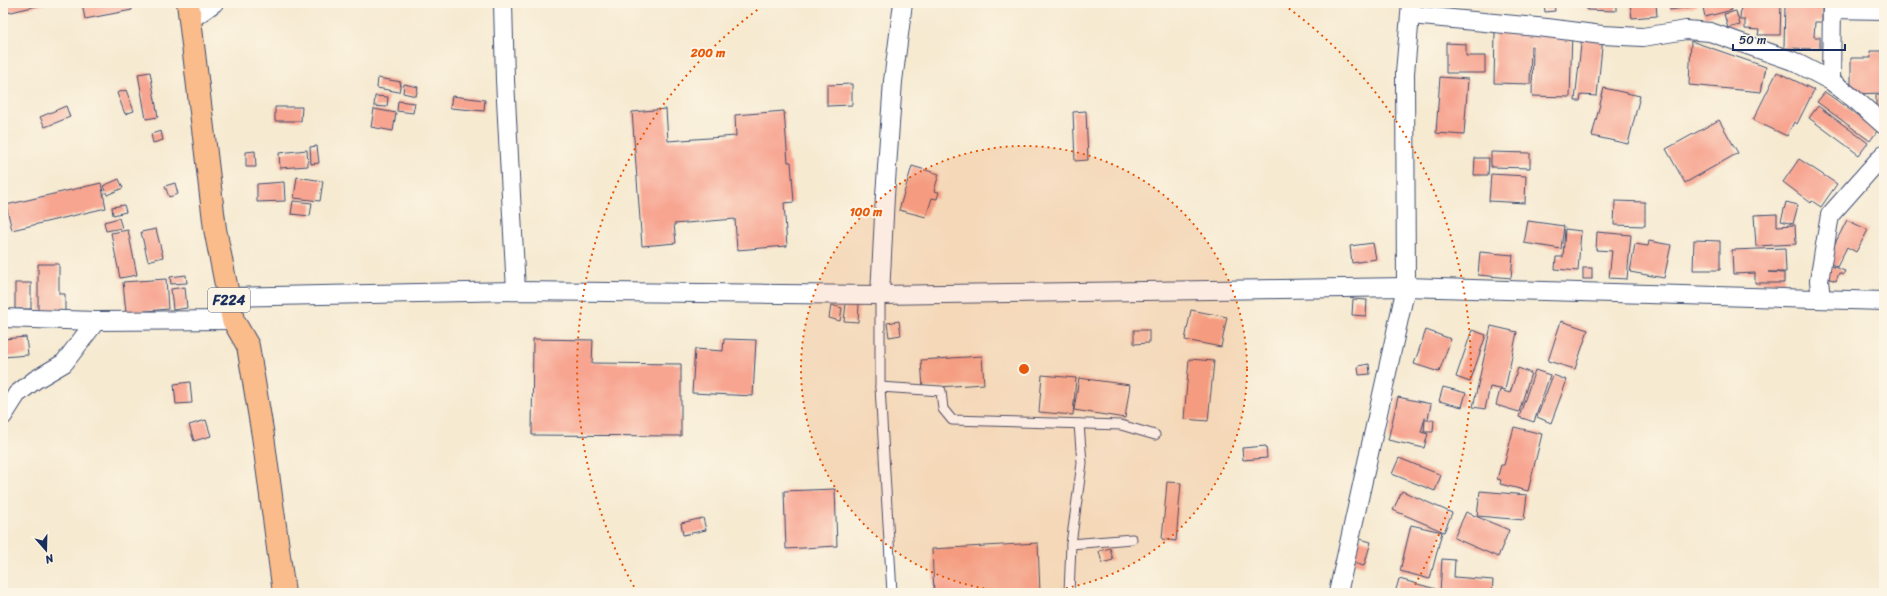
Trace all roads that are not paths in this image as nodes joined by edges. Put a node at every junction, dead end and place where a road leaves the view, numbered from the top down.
1 (214, 3) edge
2 (503, 3) edge
3 (903, 3) edge
4 (1832, 6) edge
5 (1411, 9) edge
6 (1884, 10) edge
7 (189, 11) edge
8 (1830, 82) junction
9 (1884, 125) edge
10 (1884, 154) edge
11 (1406, 287) junction
12 (516, 291) junction
13 (880, 295) junction
14 (228, 296) junction
15 (1820, 298) junction
16 (1884, 301) edge
17 (3, 318) edge
18 (233, 320) junction
19 (96, 321) junction
20 (880, 387) junction
21 (3, 416) edge
22 (1079, 424) junction
23 (1155, 435) dead end
24 (1132, 539) dead end
25 (1071, 544) junction
26 (284, 593) edge
27 (892, 593) edge
28 (1069, 593) edge
29 (1338, 593) edge

1 - 7 street
2 - 12 street
3 - 13 street
4 - 6 street
4 - 8 street
5 - 8 street
5 - 11 street
7 - 14 main road, F224
8 - 9 street
10 - 15 street
11 - 13 street
11 - 15 street
11 - 29 street
12 - 13 street
12 - 14 street
13 - 20 lane
14 - 18 main road, F224
15 - 16 street
17 - 19 street
18 - 19 street
18 - 26 main road, F224
19 - 21 street
20 - 22 lane
20 - 27 lane
22 - 23 lane
22 - 25 lane
24 - 25 lane
25 - 28 lane

